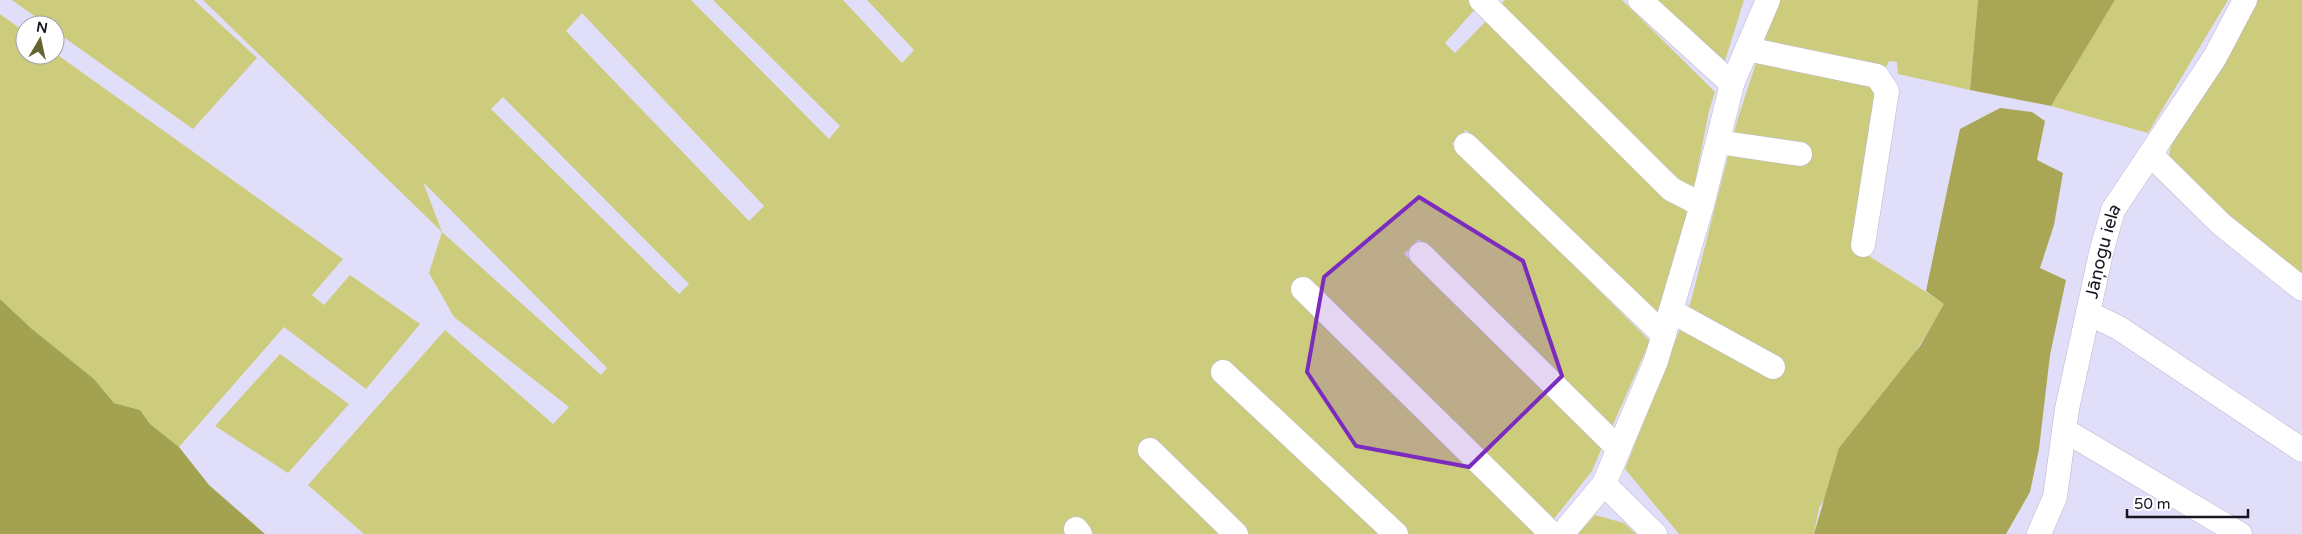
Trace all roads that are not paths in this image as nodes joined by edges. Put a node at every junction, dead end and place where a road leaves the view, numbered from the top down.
1 (1481, 0) edge
2 (1640, 0) edge
3 (1768, 0) edge
4 (2245, 0) edge
5 (1747, 49) junction
6 (1732, 84) junction
7 (1718, 142) junction
8 (1466, 145) dead end
9 (1800, 154) dead end
10 (2151, 155) junction
11 (1702, 205) junction
12 (1864, 245) dead end
13 (1421, 254) dead end
14 (1303, 289) dead end
15 (2302, 289) edge
16 (1671, 311) junction
17 (2088, 313) junction
18 (1664, 334) junction
19 (1773, 366) dead end
20 (1223, 372) dead end
21 (2064, 430) junction
22 (1619, 449) junction
23 (1150, 450) dead end
24 (2302, 450) edge
25 (1604, 484) junction
26 (1236, 534) edge
27 (1396, 534) edge
28 (1552, 534) edge
29 (1562, 534) edge
30 (1655, 534) edge
31 (2040, 534) edge
32 (2240, 534) edge

1 - 11 street
2 - 6 street
3 - 5 street
4 - 10 street, Jāņogu iela
5 - 6 street
5 - 12 street
6 - 7 street
7 - 9 street
7 - 11 street
8 - 18 street
10 - 15 street
10 - 17 street, Jāņogu iela
11 - 16 street
13 - 22 street
14 - 28 street
16 - 18 street
16 - 19 street
17 - 21 street, Jāņogu iela
17 - 24 street
18 - 22 street
20 - 27 street
21 - 31 street, Jāņogu iela
21 - 32 street
22 - 25 street
23 - 26 street
25 - 29 street
25 - 30 street

